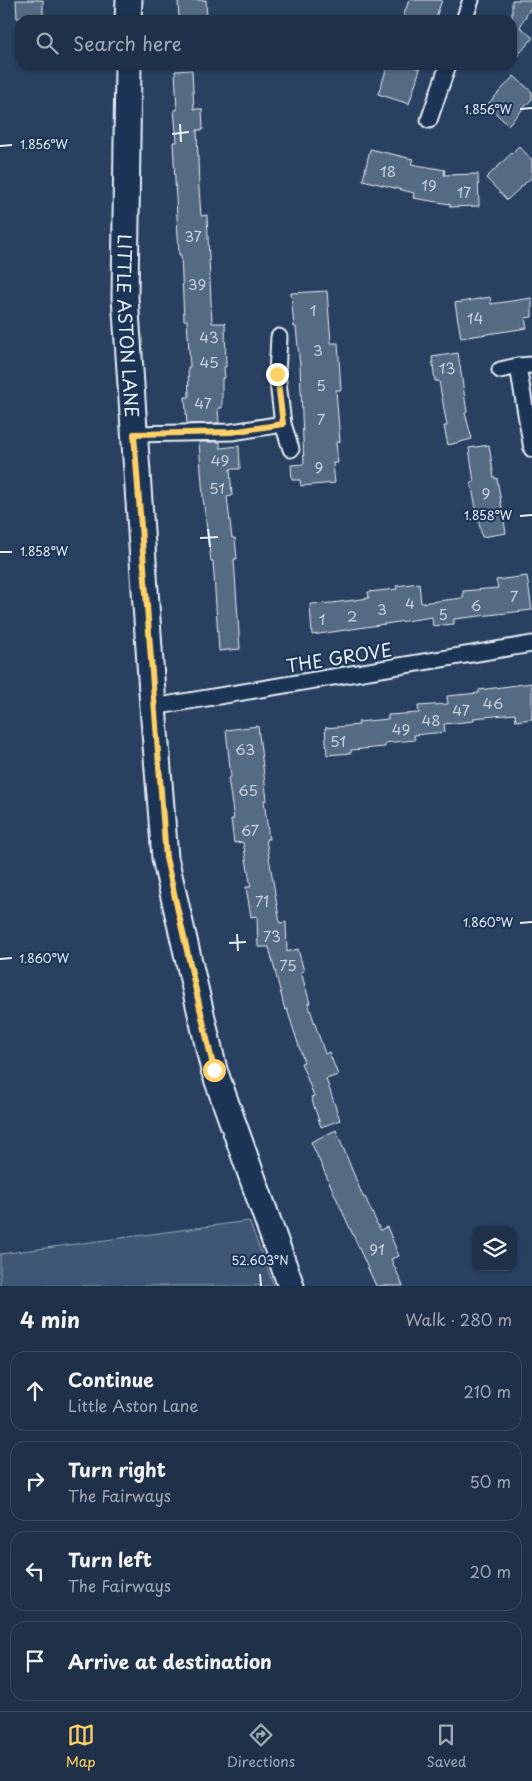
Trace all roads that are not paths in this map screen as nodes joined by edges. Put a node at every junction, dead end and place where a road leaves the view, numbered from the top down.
1 (129, 0) edge
2 (471, 0) edge
3 (128, 15) edge
4 (466, 15) edge
5 (128, 70) edge
6 (446, 70) edge
7 (429, 120) dead end
8 (279, 338) dead end
9 (525, 366) edge
10 (500, 370) dead end
11 (283, 424) junction
12 (134, 434) junction
13 (291, 449) dead end
14 (532, 449) edge
15 (532, 644) edge
16 (153, 707) junction
17 (291, 1286) edge

1 - 3 main road
2 - 4 street
5 - 12 main road, LITTLE ASTON LANE
6 - 7 street
8 - 11 street
9 - 10 street
9 - 14 street
11 - 12 street
11 - 13 street
12 - 16 main road, LITTLE ASTON LANE
15 - 16 street, THE GROVE
16 - 17 main road, LITTLE ASTON LANE

